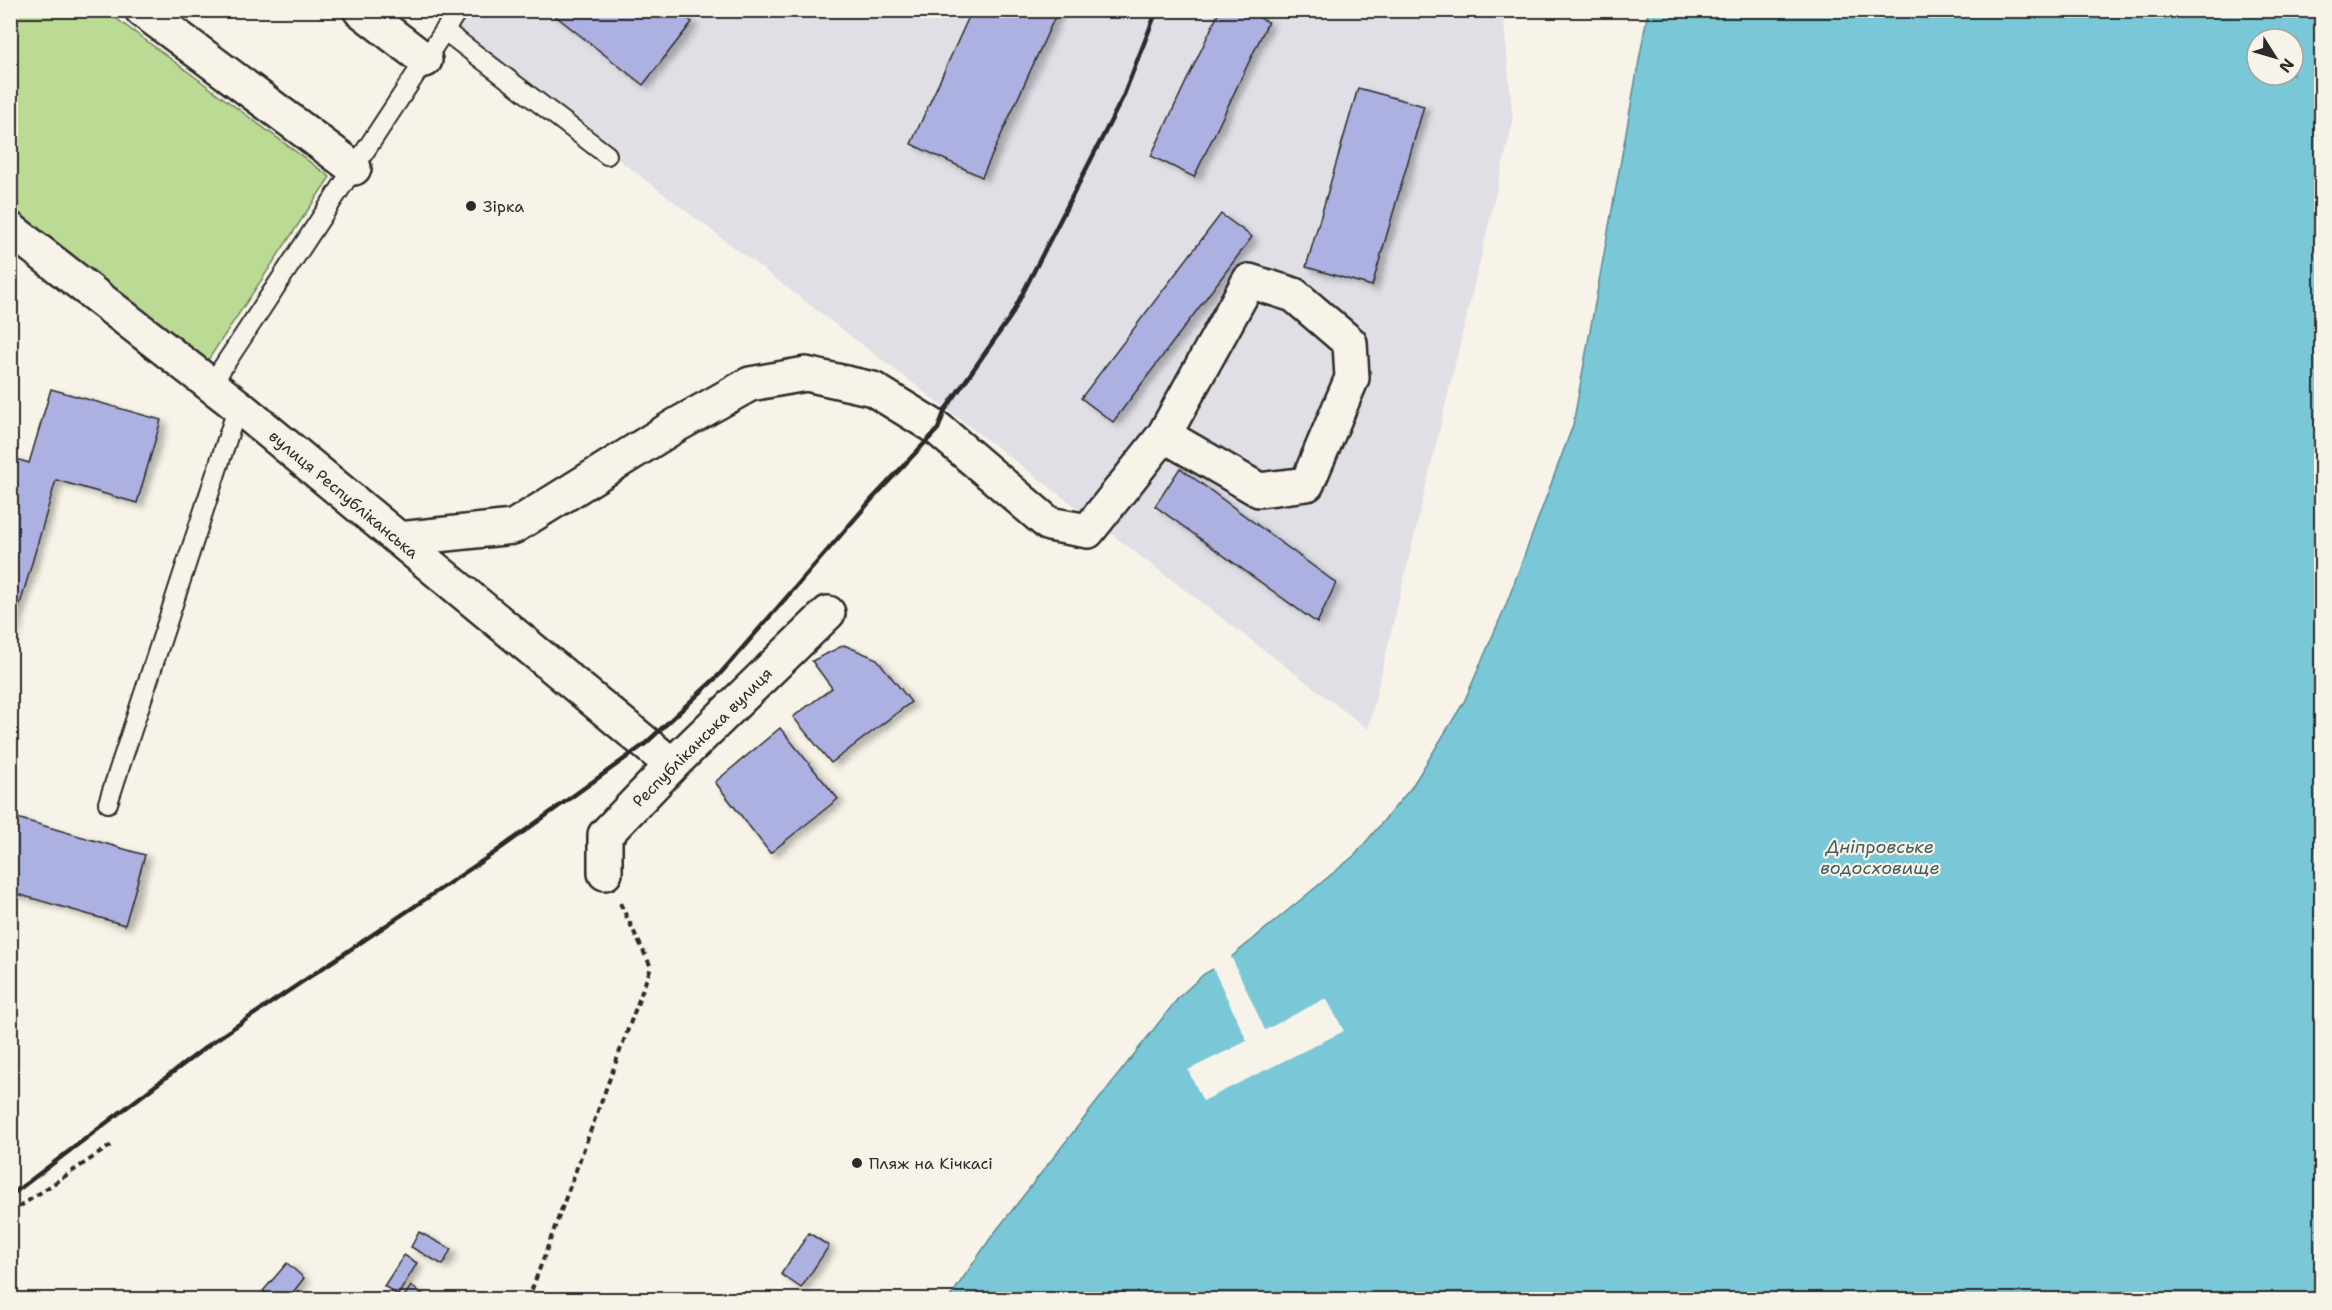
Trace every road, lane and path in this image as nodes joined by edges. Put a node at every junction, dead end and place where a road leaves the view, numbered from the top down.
1 (142, 10) edge
2 (360, 10) edge
3 (458, 10) edge
4 (445, 31) junction
5 (426, 60) junction
6 (607, 154) dead end
7 (354, 168) junction
8 (10, 229) edge
9 (211, 385) junction
10 (238, 406) junction
11 (1164, 435) junction
12 (399, 539) junction
13 (828, 613) dead end
14 (672, 765) junction
15 (108, 803) dead end
16 (605, 873) joint
17 (113, 1144) dead end
18 (10, 1213) edge
19 (528, 1299) edge

1 - 7 street
2 - 5 street
3 - 4 lane
4 - 5 lane
4 - 6 lane
5 - 7 lane
7 - 9 lane
8 - 9 street, вулиця Республіканська
9 - 10 street, вулиця Республіканська
10 - 12 street, вулиця Республіканська
10 - 15 lane
11 - 11 street
11 - 12 street
12 - 14 street, вулиця Республіканська
13 - 14 street, Республіканська вулиця
14 - 16 street, Республіканська вулиця
16 - 19 path
17 - 18 path

